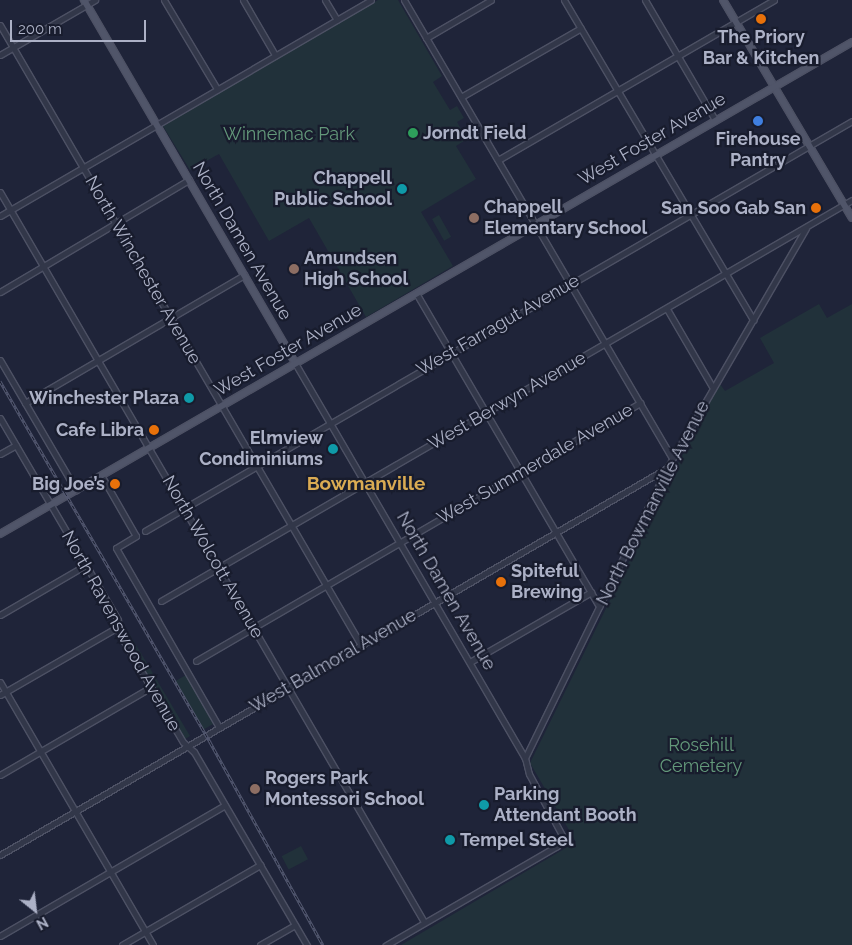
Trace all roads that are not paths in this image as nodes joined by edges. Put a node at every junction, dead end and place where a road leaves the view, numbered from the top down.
1 (95, 0) edge
2 (164, 0) edge
3 (243, 0) edge
4 (325, 0) edge
5 (370, 0) edge
6 (404, 0) edge
7 (491, 0) edge
8 (564, 0) edge
9 (645, 0) edge
10 (723, 0) edge
11 (774, 0) edge
12 (85, 2) edge
13 (337, 20) junction
14 (736, 22) junction
15 (0, 25) edge
16 (581, 28) junction
17 (426, 38) junction
18 (852, 42) edge
19 (13, 47) junction
20 (0, 55) edge
21 (275, 55) junction
22 (678, 56) junction
23 (774, 86) junction
24 (216, 89) junction
25 (618, 91) junction
26 (461, 97) junction
27 (715, 120) junction
28 (852, 121) edge
29 (156, 124) junction
30 (809, 146) junction
31 (655, 155) junction
32 (498, 160) junction
33 (83, 168) junction
34 (189, 180) junction
35 (0, 192) edge
36 (852, 200) edge
37 (844, 205) junction
38 (10, 210) junction
39 (690, 214) junction
40 (0, 216) edge
41 (852, 218) edge
42 (116, 224) junction
43 (536, 224) junction
44 (806, 228) junction
45 (43, 266) junction
46 (726, 274) junction
47 (244, 275) junction
48 (570, 283) junction
49 (0, 292) edge
50 (416, 293) junction
51 (667, 309) junction
52 (171, 318) junction
53 (753, 320) junction
54 (606, 344) junction
55 (451, 353) junction
56 (0, 360) edge
57 (98, 361) junction
58 (295, 363) junction
59 (713, 388) junction
60 (25, 403) junction
61 (640, 403) junction
62 (222, 406) junction
63 (486, 413) junction
64 (0, 418) edge
65 (330, 423) junction
66 (16, 445) junction
67 (149, 448) junction
68 (0, 454) edge
69 (672, 458) junction
70 (256, 466) junction
71 (667, 468) junction
72 (521, 472) junction
73 (102, 475) junction
74 (366, 483) junction
75 (76, 490) junction
76 (51, 505) junction
77 (184, 508) junction
78 (292, 526) junction
79 (145, 531) dead end
80 (556, 532) junction
81 (0, 534) edge
82 (400, 542) junction
83 (86, 565) junction
84 (219, 568) junction
85 (326, 586) junction
86 (591, 592) junction
87 (161, 601) dead end
88 (435, 602) junction
89 (599, 606) junction
90 (0, 615) edge
91 (118, 627) junction
92 (254, 628) junction
93 (361, 645) junction
94 (196, 662) dead end
95 (470, 662) junction
96 (0, 682) edge
97 (151, 687) junction
98 (288, 687) junction
99 (6, 692) junction
100 (0, 695) edge
101 (219, 727) junction
102 (187, 746) junction
103 (40, 752) junction
104 (525, 758) junction
105 (0, 775) edge
106 (225, 805) junction
107 (76, 811) junction
108 (0, 855) edge
109 (260, 865) junction
110 (110, 872) junction
111 (424, 922) junction
112 (295, 925) junction
113 (145, 931) junction
114 (0, 936) edge
115 (122, 945) edge
116 (153, 945) edge
117 (260, 945) edge
118 (307, 945) edge
119 (386, 945) edge

1 - 12 street
2 - 24 street
3 - 21 street
4 - 13 street
5 - 13 street
6 - 17 street
7 - 17 street
8 - 16 street
9 - 22 street
10 - 14 main road
11 - 14 street
12 - 19 street
12 - 29 main road, North Damen Avenue
13 - 21 street
14 - 22 street
14 - 23 main road
15 - 19 street, North Winchester Avenue
16 - 25 street
16 - 26 street
17 - 26 street
18 - 23 main road, West Foster Avenue
19 - 20 street
19 - 33 street, North Winchester Avenue
21 - 24 street
22 - 25 street
22 - 27 street
23 - 27 main road, West Foster Avenue
23 - 30 main road
24 - 29 street
25 - 31 street
25 - 32 street
26 - 32 street
27 - 31 main road, West Foster Avenue
28 - 30 street, West Farragut Avenue
29 - 33 street
29 - 34 main road, North Damen Avenue
30 - 37 main road
30 - 39 street, West Farragut Avenue
31 - 39 street
31 - 43 main road, West Foster Avenue
32 - 43 street
33 - 38 street
33 - 42 street, North Winchester Avenue
34 - 42 street
34 - 47 main road, North Damen Avenue
35 - 38 street, North Wolcott Avenue
36 - 37 street, West Berwyn Avenue
37 - 41 main road
37 - 44 street, West Berwyn Avenue
38 - 40 street
38 - 45 street, North Wolcott Avenue
39 - 46 street
39 - 48 street, West Farragut Avenue
42 - 45 street
42 - 52 street, North Winchester Avenue
43 - 48 street
43 - 50 main road, West Foster Avenue
44 - 46 street, West Berwyn Avenue
44 - 53 street, North Bowmanville Avenue
45 - 49 street
45 - 57 street, North Wolcott Avenue
46 - 51 street, West Berwyn Avenue
46 - 53 street
47 - 52 street
47 - 58 main road, North Damen Avenue
48 - 54 street
48 - 55 street, West Farragut Avenue
50 - 55 street
50 - 58 main road, West Foster Avenue
51 - 54 street, West Berwyn Avenue
51 - 59 street
52 - 57 street
52 - 62 street, North Winchester Avenue
53 - 59 street, North Bowmanville Avenue
54 - 61 street
54 - 63 street, West Berwyn Avenue
55 - 63 street
55 - 65 street, West Farragut Avenue
56 - 60 street
57 - 60 street
57 - 67 street, North Wolcott Avenue
58 - 62 main road, West Foster Avenue
58 - 65 street, North Damen Avenue
59 - 69 street, North Bowmanville Avenue
60 - 75 street
61 - 69 street
61 - 72 street, West Summerdale Avenue
62 - 67 main road, West Foster Avenue
62 - 70 street, North Winchester Avenue
63 - 72 street
63 - 74 street, West Berwyn Avenue
64 - 66 street, North Ravenswood Avenue
65 - 70 street, West Farragut Avenue
65 - 74 street, North Damen Avenue
66 - 68 street
66 - 76 street, North Ravenswood Avenue
67 - 73 main road, West Foster Avenue
67 - 77 street, North Wolcott Avenue
69 - 71 street, North Bowmanville Avenue
70 - 77 street, West Farragut Avenue
70 - 78 street, North Winchester Avenue
71 - 80 street, West Balmoral Avenue
71 - 89 street, North Bowmanville Avenue
72 - 80 street
72 - 82 street, West Summerdale Avenue
73 - 75 main road, West Foster Avenue
73 - 101 street, North Ravenswood Avenue
74 - 78 street, West Berwyn Avenue
74 - 82 street, North Damen Avenue
75 - 76 main road, West Foster Avenue
76 - 81 main road, West Foster Avenue
76 - 83 street, North Ravenswood Avenue
77 - 79 street, West Farragut Avenue
77 - 84 street, North Wolcott Avenue
78 - 84 street, West Berwyn Avenue
78 - 85 street, North Winchester Avenue
80 - 86 street
80 - 88 street, West Balmoral Avenue
82 - 85 street, West Summerdale Avenue
82 - 88 street, North Damen Avenue
83 - 90 street
83 - 91 street, North Ravenswood Avenue
84 - 87 street, West Berwyn Avenue
84 - 92 street, North Wolcott Avenue
85 - 92 street, West Summerdale Avenue
85 - 93 street, North Winchester Avenue
86 - 89 street
86 - 95 street
88 - 93 street, West Balmoral Avenue
88 - 95 street, North Damen Avenue
89 - 104 street, North Bowmanville Avenue
91 - 97 street, North Ravenswood Avenue
91 - 99 street
92 - 94 street, West Summerdale Avenue
92 - 98 street, North Wolcott Avenue
93 - 98 street, West Balmoral Avenue
95 - 104 street, North Damen Avenue
96 - 99 street
97 - 102 street, North Ravenswood Avenue
97 - 103 street
98 - 101 street, West Balmoral Avenue
98 - 111 street, North Wolcott Avenue
99 - 100 street
99 - 103 street
101 - 102 street, West Balmoral Avenue
102 - 106 street, North Ravenswood Avenue
102 - 107 street, West Balmoral Avenue
103 - 105 street
103 - 107 street
104 - 111 street, North Damen Avenue
106 - 109 street, North Ravenswood Avenue
106 - 110 street
107 - 108 street, West Balmoral Avenue
107 - 110 street
109 - 112 street, North Ravenswood Avenue
109 - 113 street
110 - 113 street
110 - 114 street
111 - 119 street
112 - 117 street
112 - 118 street, North Ravenswood Avenue
113 - 115 street
113 - 116 street

